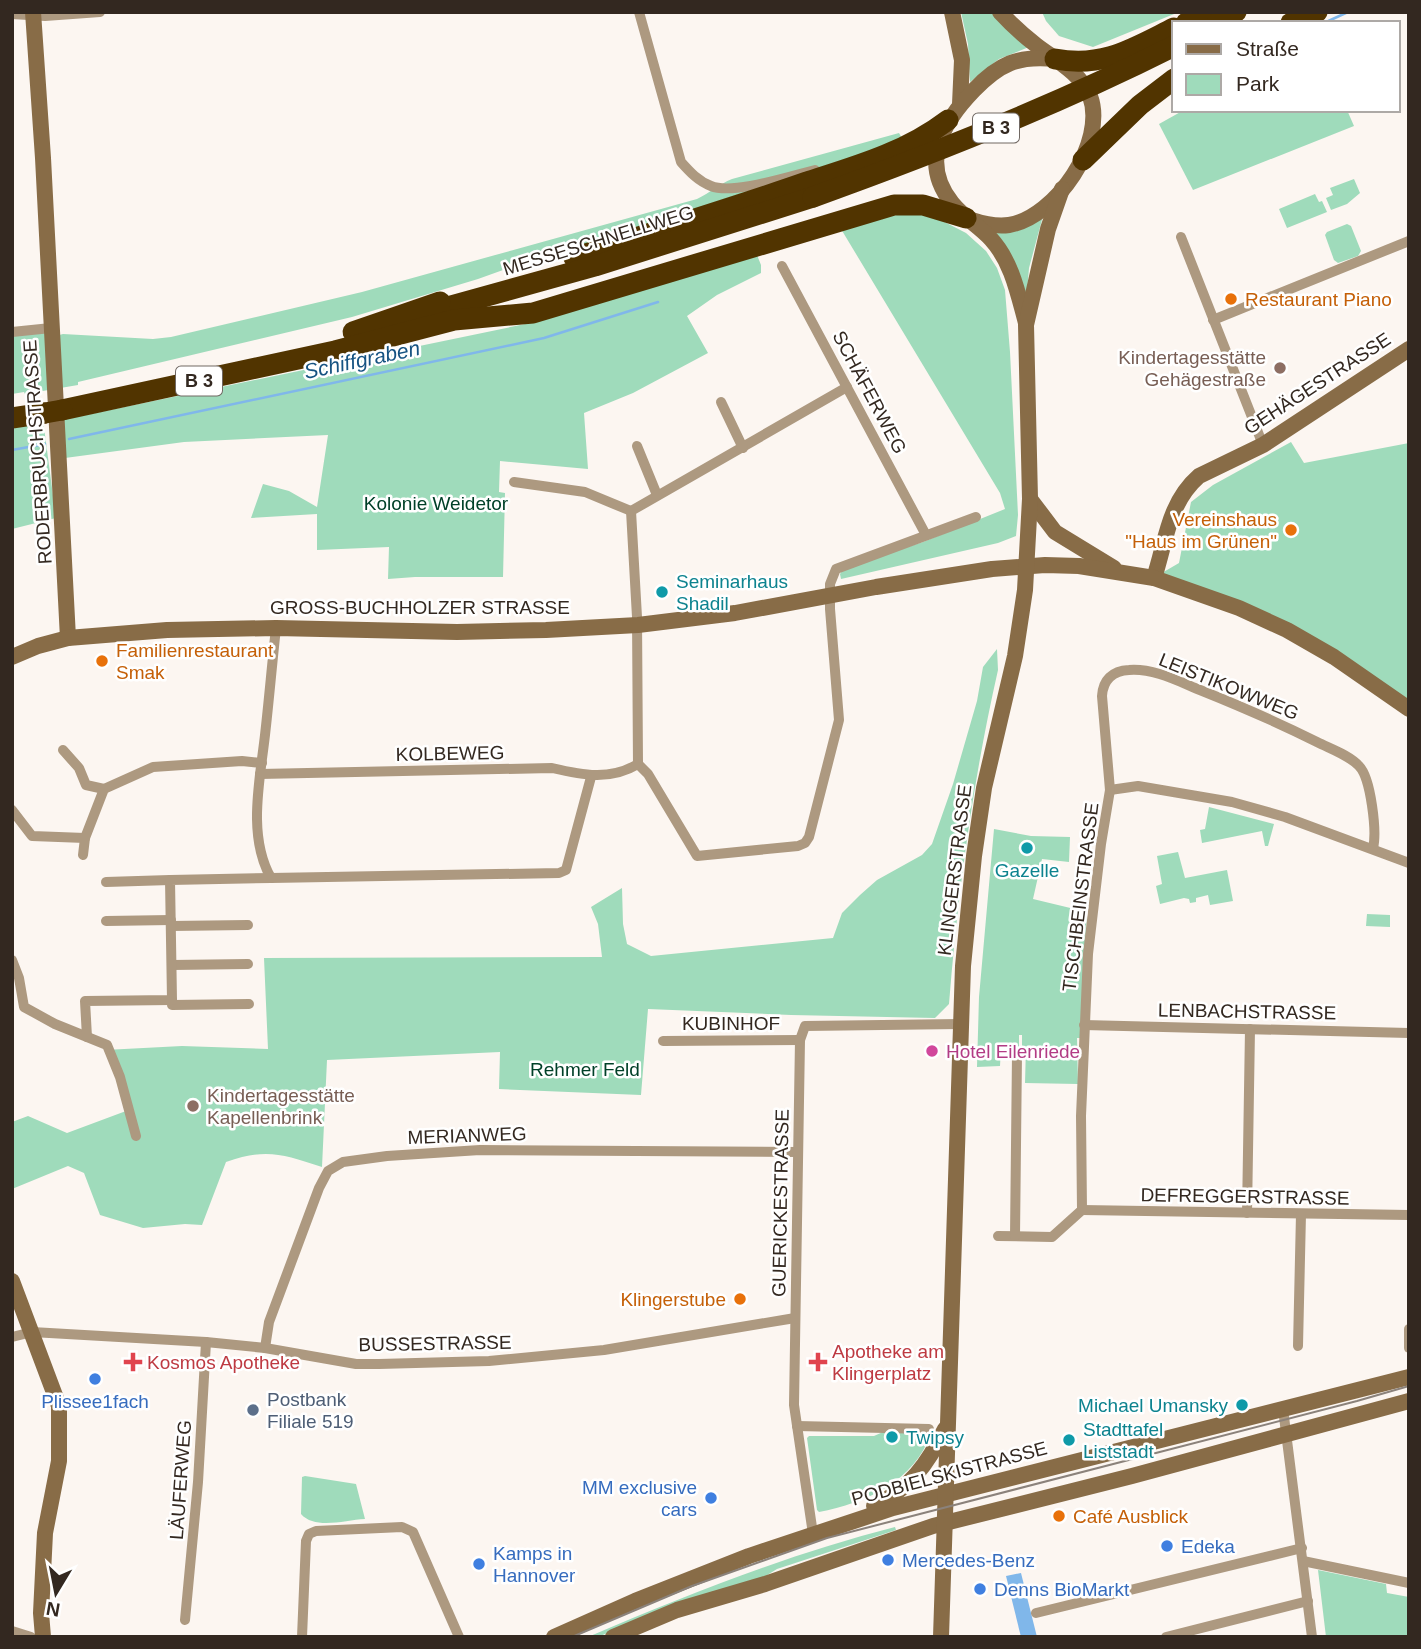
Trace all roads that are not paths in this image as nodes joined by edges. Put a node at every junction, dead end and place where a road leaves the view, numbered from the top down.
1 (100, 12) edge
2 (639, 12) edge
3 (952, 12) edge
4 (1000, 12) edge
5 (1206, 12) edge
6 (1236, 12) edge
7 (1317, 12) edge
8 (12, 14) edge
9 (33, 14) edge
10 (1190, 21) edge
11 (1220, 21) edge
12 (1296, 21) edge
13 (1172, 29) edge
14 (1172, 47) edge
15 (1055, 59) junction
16 (1172, 81) edge
17 (954, 112) junction
18 (1083, 160) junction
19 (849, 168) junction
20 (1062, 189) junction
21 (966, 218) junction
22 (1181, 237) dead end
23 (1409, 240) edge
24 (782, 266) dead end
25 (524, 287) junction
26 (454, 320) junction
27 (1213, 320) junction
28 (1026, 325) junction
29 (51, 328) junction
30 (352, 331) junction
31 (12, 332) edge
32 (1409, 349) edge
33 (847, 387) junction
34 (721, 402) dead end
35 (53, 404) junction
36 (12, 405) edge
37 (12, 418) edge
38 (1263, 445) junction
39 (637, 446) dead end
40 (743, 448) junction
41 (514, 482) dead end
42 (657, 495) junction
43 (1030, 499) junction
44 (631, 511) junction
45 (976, 517) dead end
46 (926, 535) junction
47 (1027, 567) junction
48 (1119, 571) junction
49 (1154, 578) junction
50 (830, 595) junction
51 (638, 625) junction
52 (276, 628) junction
53 (68, 638) junction
54 (12, 657) edge
55 (1409, 709) edge
56 (63, 750) dead end
57 (638, 764) junction
58 (261, 768) junction
59 (591, 777) junction
60 (103, 789) junction
61 (1110, 790) junction
62 (12, 810) edge
63 (85, 838) junction
64 (1373, 848) junction
65 (83, 855) dead end
66 (1409, 863) edge
67 (271, 878) junction
68 (170, 880) junction
69 (106, 882) dead end
70 (106, 921) dead end
71 (171, 923) junction
72 (248, 925) dead end
73 (12, 960) edge
74 (248, 964) dead end
75 (172, 965) junction
76 (16, 980) edge
77 (172, 1000) junction
78 (249, 1004) dead end
79 (960, 1024) junction
80 (1084, 1025) junction
81 (1250, 1029) junction
82 (1409, 1033) edge
83 (87, 1037) junction
84 (800, 1040) junction
85 (663, 1041) dead end
86 (1017, 1054) dead end
87 (136, 1136) dead end
88 (798, 1152) junction
89 (1082, 1210) junction
90 (1247, 1213) junction
91 (1301, 1214) junction
92 (1409, 1215) edge
93 (998, 1236) dead end
94 (1014, 1236) junction
95 (12, 1281) edge
96 (795, 1318) junction
97 (1409, 1329) edge
98 (32, 1332) junction
99 (12, 1337) edge
100 (206, 1342) junction
101 (1298, 1346) dead end
102 (265, 1348) junction
103 (1409, 1348) edge
104 (1409, 1377) edge
105 (1409, 1401) edge
106 (1283, 1409) junction
107 (948, 1424) junction
108 (797, 1426) junction
109 (929, 1429) dead end
110 (1288, 1434) junction
111 (946, 1493) junction
112 (945, 1522) junction
113 (813, 1534) junction
114 (1302, 1548) junction
115 (1303, 1561) junction
116 (1409, 1583) edge
117 (1308, 1601) junction
118 (1036, 1612) dead end
119 (185, 1620) dead end
120 (1221, 1623) junction
121 (12, 1631) edge
122 (31, 1637) edge
123 (43, 1637) edge
124 (302, 1637) edge
125 (459, 1637) edge
126 (554, 1637) edge
127 (613, 1637) edge
128 (941, 1637) edge
129 (1166, 1637) edge
130 (1224, 1637) edge
131 (1312, 1637) edge

1 - 9 street
2 - 19 street
3 - 17 street
4 - 15 street
5 - 10 highway
6 - 11 highway
7 - 12 highway
8 - 9 street
9 - 29 street, RODERBRUCHSTRASSE
13 - 15 highway
14 - 25 highway, MESSESCHNELLWEG / B 3, bridge
15 - 17 street
15 - 18 street
16 - 18 highway
17 - 19 highway
17 - 21 street
18 - 20 street
19 - 30 highway
20 - 21 street
20 - 28 street, KLINGERSTRASSE
21 - 26 highway
21 - 28 street, KLINGERSTRASSE
22 - 27 street
23 - 27 street
24 - 33 street, SCHÄFERWEG
25 - 26 highway
25 - 30 highway, MESSESCHNELLWEG / B 3
26 - 35 highway, MESSESCHNELLWEG / B 3
27 - 38 street
28 - 43 street, KLINGERSTRASSE
29 - 31 street
29 - 53 street, RODERBRUCHSTRASSE
30 - 35 highway, MESSESCHNELLWEG / B 3
32 - 38 street, GEHÄGESTRASSE
33 - 40 street
33 - 46 street, SCHÄFERWEG
34 - 40 street
35 - 36 highway, MESSESCHNELLWEG / B 3
35 - 37 highway, MESSESCHNELLWEG / B 3
38 - 49 street, GEHÄGESTRASSE
39 - 42 street
40 - 42 street
41 - 44 street
42 - 44 street
43 - 47 street, KLINGERSTRASSE
43 - 48 street
44 - 51 street
45 - 46 street
46 - 50 street
47 - 48 street, GROSS-BUCHHOLZER STRASSE
47 - 50 street, GROSS-BUCHHOLZER STRASSE
47 - 79 street, KLINGERSTRASSE
48 - 49 street, GROSS-BUCHHOLZER STRASSE
49 - 55 street, GROSS-BUCHHOLZER STRASSE
50 - 51 street, GROSS-BUCHHOLZER STRASSE
50 - 57 street
51 - 52 street, GROSS-BUCHHOLZER STRASSE
51 - 57 street
52 - 53 street, GROSS-BUCHHOLZER STRASSE
52 - 58 street
53 - 54 street, GROSS-BUCHHOLZER STRASSE
56 - 60 street
57 - 59 street, KOLBEWEG
58 - 59 street, KOLBEWEG
58 - 60 street, KOLBEWEG
58 - 67 street
59 - 67 street
60 - 63 street
61 - 64 street, TISCHBEINSTRASSE
61 - 64 street, LEISTIKOWWEG
61 - 80 street, TISCHBEINSTRASSE
62 - 63 street
63 - 65 street
64 - 66 street, TISCHBEINSTRASSE
67 - 68 street
68 - 69 street
68 - 71 street
70 - 71 street
71 - 72 street
71 - 75 street
73 - 76 street
74 - 75 street
75 - 77 street
76 - 83 street
77 - 78 street
77 - 83 street
79 - 84 street
79 - 107 street, KLINGERSTRASSE
80 - 81 street, LENBACHSTRASSE
80 - 89 street, TISCHBEINSTRASSE
81 - 82 street, LENBACHSTRASSE
81 - 90 street
83 - 87 street
84 - 85 street, KUBINHOF
84 - 88 street, GUERICKESTRASSE
86 - 94 street
88 - 96 street, GUERICKESTRASSE
88 - 102 street, MERIANWEG
89 - 90 street, DEFREGGERSTRASSE
89 - 94 street
90 - 91 street, DEFREGGERSTRASSE
91 - 92 street, DEFREGGERSTRASSE
91 - 101 street
93 - 94 street
95 - 98 street
96 - 102 street, BUSSESTRASSE
96 - 108 street, GUERICKESTRASSE
97 - 103 street
98 - 99 street, BUSSESTRASSE
98 - 100 street, BUSSESTRASSE
98 - 123 street
100 - 102 street, BUSSESTRASSE
100 - 119 street, LÄUFERWEG
104 - 106 street, PODBIELSKISTRASSE
105 - 110 street
106 - 110 street
106 - 111 street, PODBIELSKISTRASSE
107 - 111 street, KLINGERSTRASSE
107 - 113 street, KLINGERSTRASSE
108 - 109 street
108 - 113 street, GUERICKESTRASSE
110 - 112 street
110 - 114 street
111 - 112 street, KLINGERSTRASSE
111 - 113 street, PODBIELSKISTRASSE
112 - 127 street
112 - 128 street, KLINGERSTRASSE
113 - 126 street, PODBIELSKISTRASSE
114 - 115 street
114 - 118 street
115 - 116 street
115 - 117 street
117 - 120 street
117 - 131 street
120 - 129 street
120 - 130 street
121 - 122 street
124 - 125 street

